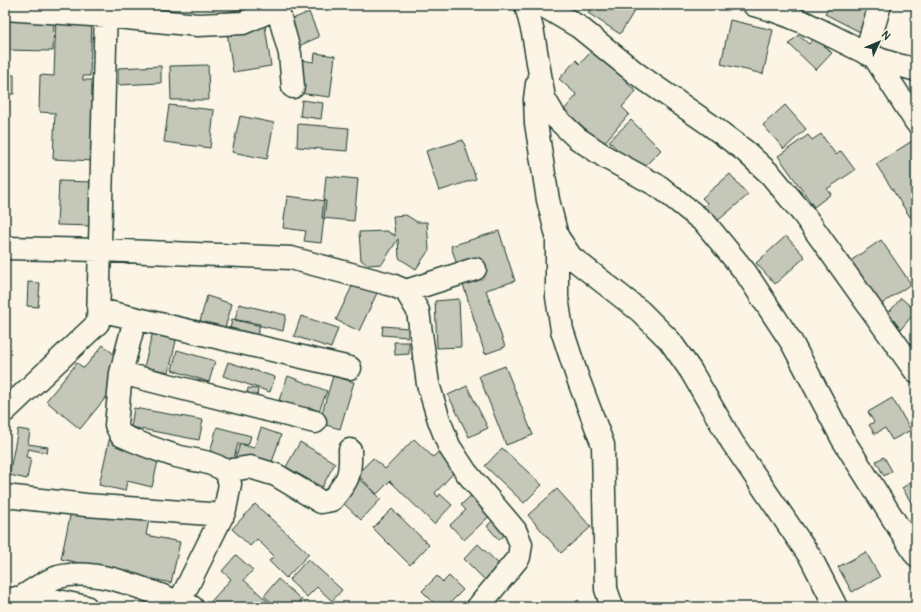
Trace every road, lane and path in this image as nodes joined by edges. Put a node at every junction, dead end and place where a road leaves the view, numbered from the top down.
1 (526, 5) edge
2 (542, 5) edge
3 (754, 5) edge
4 (880, 5) edge
5 (279, 6) edge
6 (5, 9) edge
7 (106, 11) edge
8 (871, 55) junction
9 (539, 65) junction
10 (916, 70) edge
11 (293, 87) dead end
12 (916, 122) edge
13 (557, 236) junction
14 (5, 248) edge
15 (100, 250) junction
16 (475, 268) dead end
17 (406, 290) junction
18 (99, 310) junction
19 (135, 319) junction
20 (350, 368) dead end
21 (916, 372) edge
22 (121, 373) junction
23 (5, 411) edge
24 (314, 422) dead end
25 (350, 450) dead end
26 (226, 471) junction
27 (5, 496) edge
28 (223, 515) junction
29 (916, 555) edge
30 (12, 598) edge
31 (186, 605) edge
32 (86, 607) edge
33 (478, 607) edge
34 (612, 607) edge
35 (836, 607) edge

1 - 9 street
2 - 21 street
3 - 8 street
4 - 8 street
5 - 7 street
5 - 11 street
6 - 7 street
7 - 15 street
8 - 10 street
8 - 12 street
9 - 13 street
9 - 29 street
13 - 34 street
13 - 35 street
14 - 15 street
15 - 17 street
15 - 18 street
16 - 17 street
17 - 33 street
18 - 19 street
18 - 23 street
19 - 20 street
19 - 22 street
22 - 24 street
22 - 26 street
25 - 26 street
26 - 28 street
27 - 28 street
28 - 31 street
30 - 31 street
30 - 32 street

